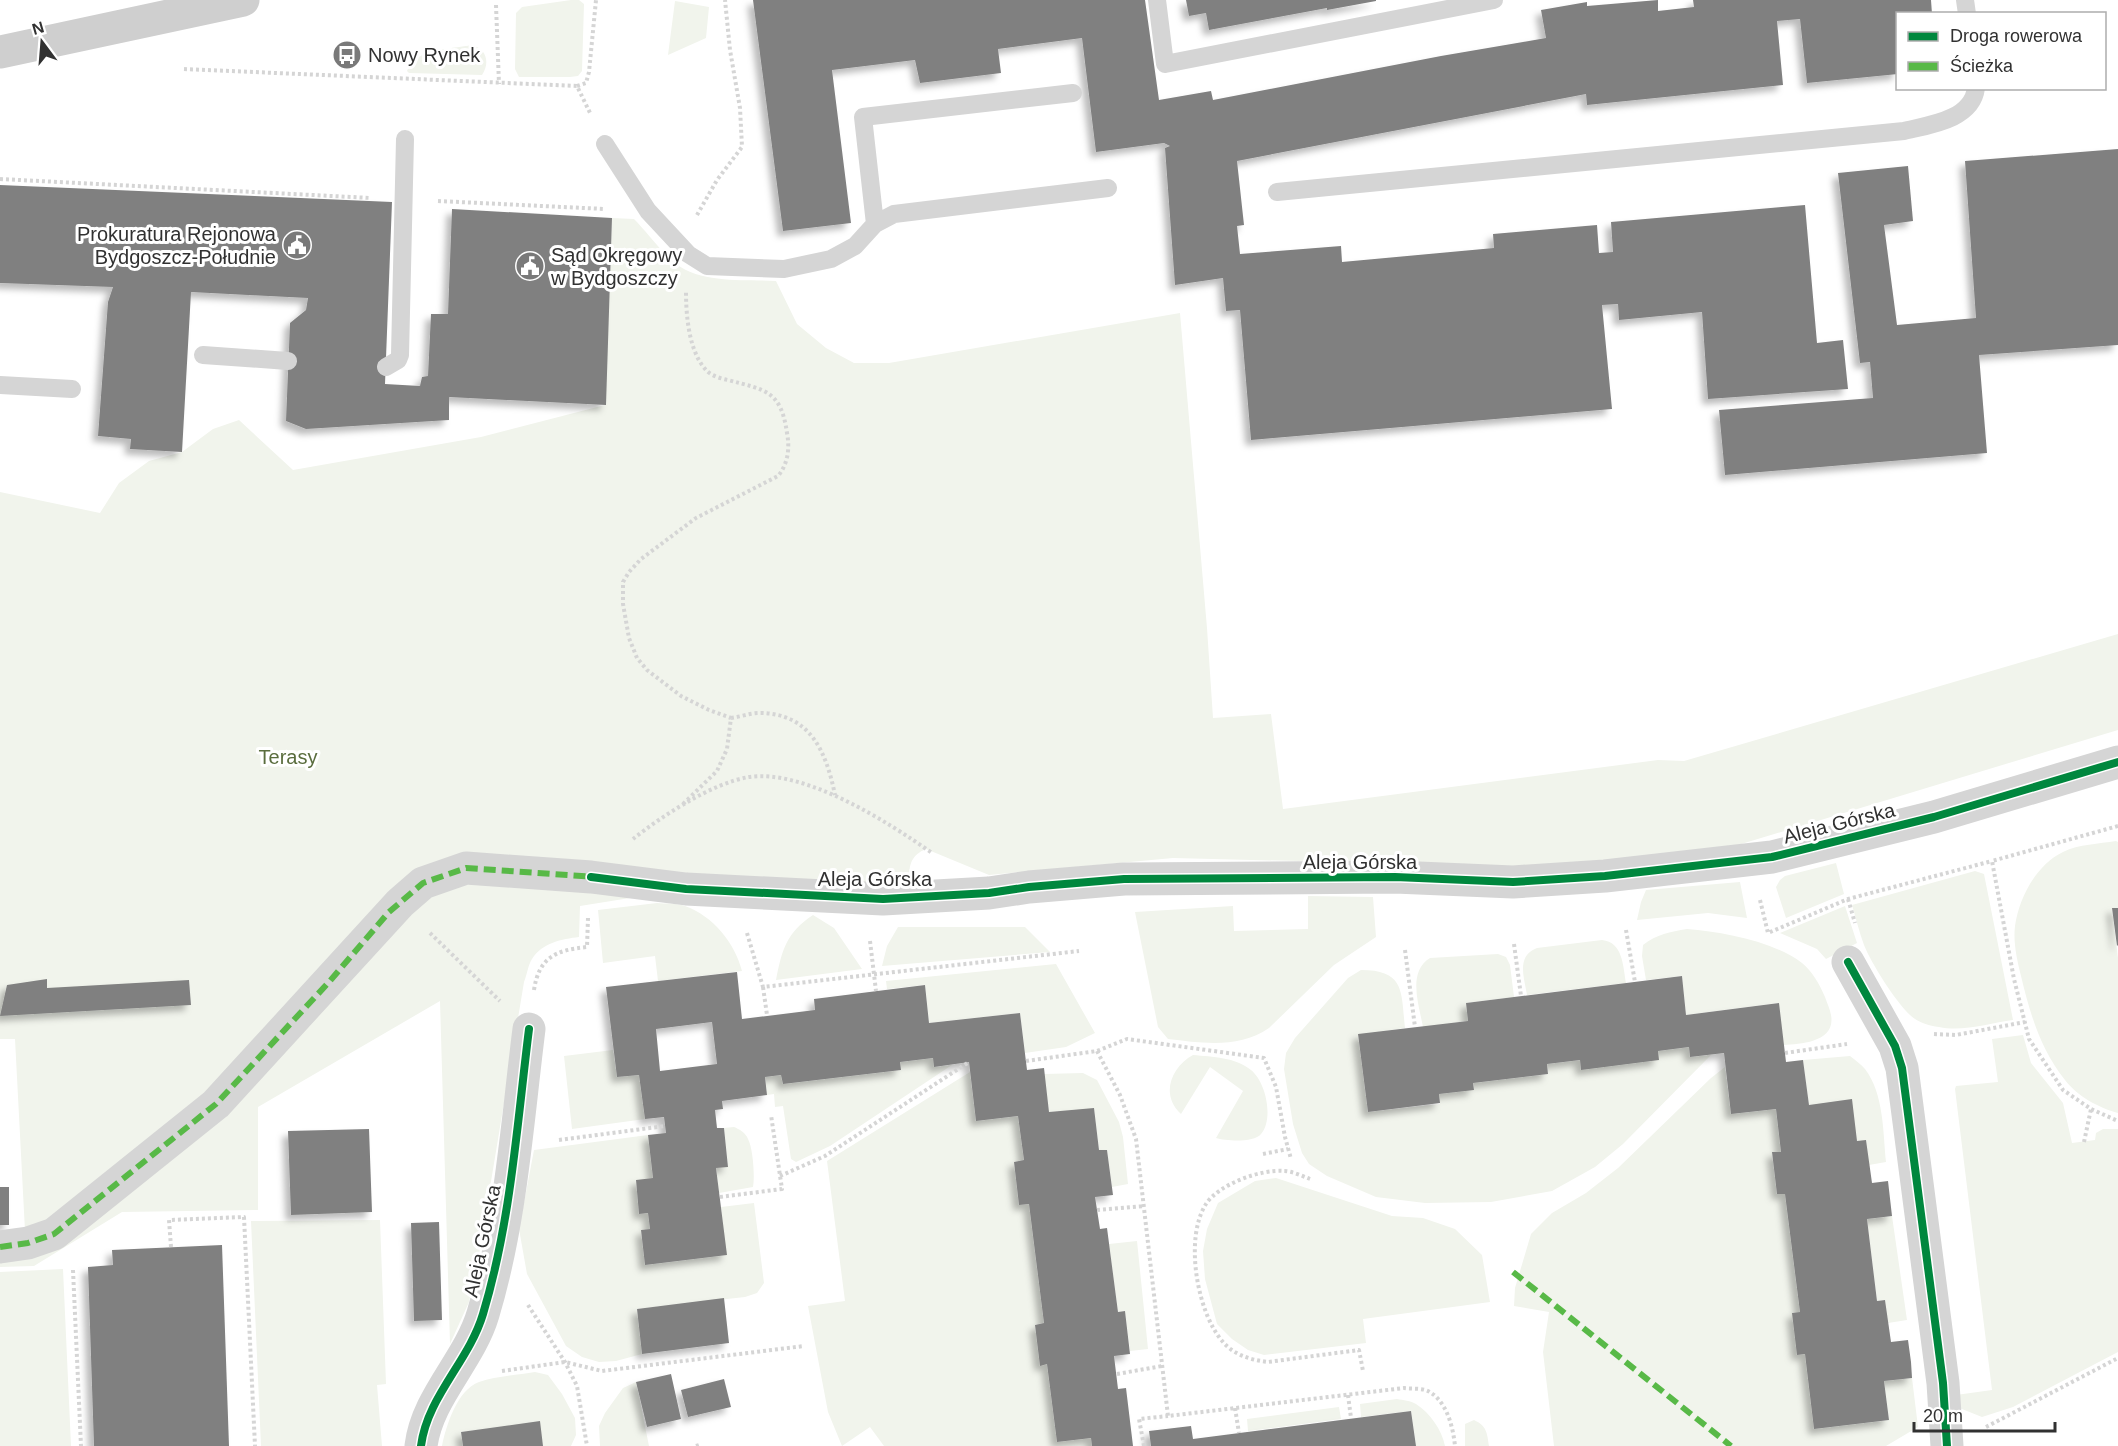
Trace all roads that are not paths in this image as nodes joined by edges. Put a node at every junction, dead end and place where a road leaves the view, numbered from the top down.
1 (243, 0) edge
2 (1157, 0) edge
3 (1494, 0) edge
4 (0, 52) edge
5 (1975, 90) edge
6 (1074, 93) dead end
7 (405, 139) dead end
8 (605, 144) road end
9 (1108, 188) dead end
10 (1277, 192) dead end
11 (875, 224) junction
12 (203, 355) dead end
13 (288, 361) dead end
14 (386, 367) dead end
15 (0, 384) edge
16 (72, 389) dead end
17 (2118, 762) edge
18 (1848, 962) dead end
19 (529, 1029) road end
20 (0, 1247) edge
21 (1947, 1445) edge
22 (422, 1446) edge

1 - 4 main road
2 - 3 lane
5 - 10 lane
6 - 11 lane
7 - 14 lane
8 - 11 lane
9 - 11 lane
12 - 13 lane
15 - 16 lane
17 - 20 street, Aleja Górska
18 - 21 street
19 - 22 street, Aleja Górska

